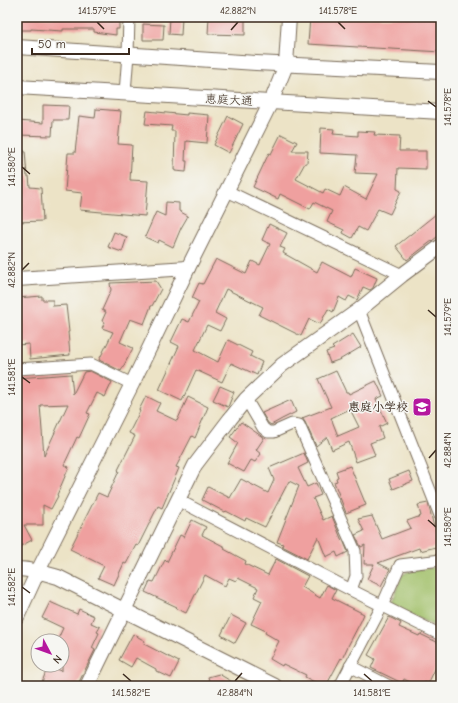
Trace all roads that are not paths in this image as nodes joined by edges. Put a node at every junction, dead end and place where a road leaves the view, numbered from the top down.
1 (129, 17) edge
2 (289, 17) edge
3 (17, 47) edge
4 (128, 54) junction
5 (286, 64) junction
6 (441, 72) edge
7 (17, 87) edge
8 (125, 93) junction
9 (271, 102) junction
10 (441, 112) edge
11 (227, 191) junction
12 (441, 246) edge
13 (188, 268) junction
14 (402, 275) junction
15 (17, 279) edge
16 (359, 310) junction
17 (17, 369) edge
18 (132, 384) junction
19 (246, 399) junction
20 (178, 500) junction
21 (441, 518) edge
22 (441, 560) edge
23 (17, 569) edge
24 (38, 571) junction
25 (351, 590) junction
26 (382, 606) junction
27 (124, 610) junction
28 (17, 617) edge
29 (441, 635) edge
30 (350, 666) junction
31 (87, 686) edge
32 (275, 686) edge
33 (340, 686) edge
34 (388, 686) edge

1 - 4 street
2 - 5 street
3 - 4 street
4 - 5 street
4 - 8 street
5 - 6 street
5 - 9 street
7 - 8 street, 恵庭大通
8 - 9 street, 恵庭大通
9 - 10 street, 恵庭大通
9 - 11 street
11 - 13 street
11 - 14 street
12 - 14 street
13 - 15 street
13 - 18 street
14 - 16 street
16 - 19 street
16 - 21 street
17 - 18 street
18 - 24 street
19 - 20 street
19 - 25 street
20 - 25 street
20 - 27 street
22 - 26 street
23 - 24 street
24 - 27 street
24 - 28 street
25 - 26 street
26 - 29 street
26 - 30 street
27 - 31 street
27 - 32 street
30 - 33 street
30 - 34 street

